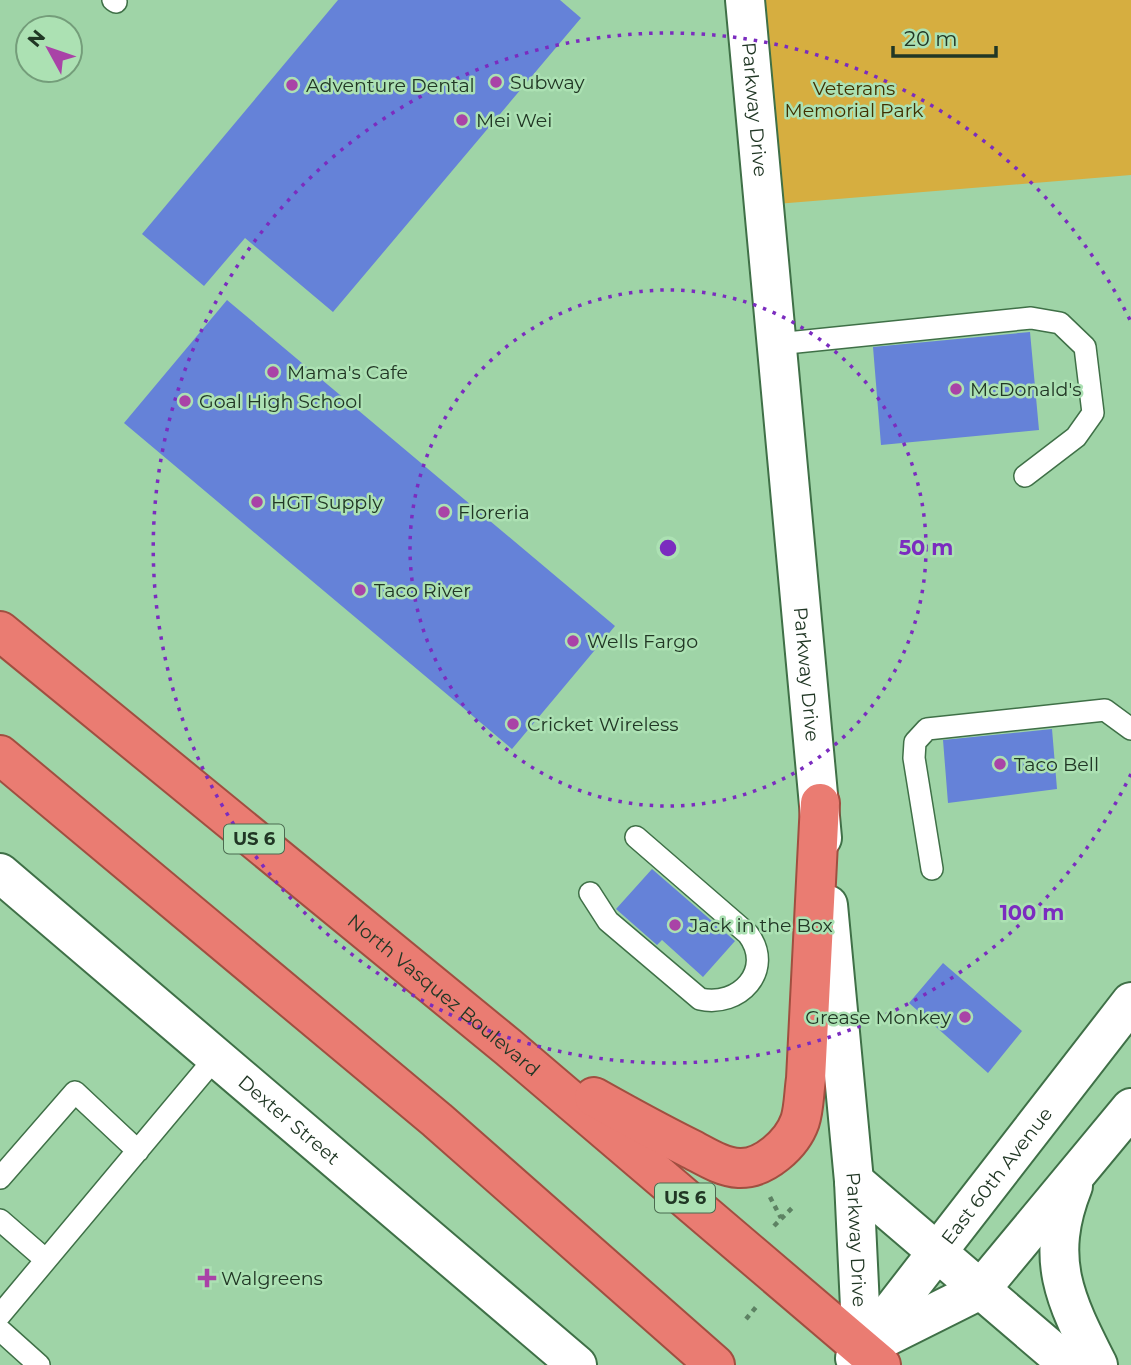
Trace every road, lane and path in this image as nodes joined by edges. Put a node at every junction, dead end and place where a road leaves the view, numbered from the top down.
1 (745, 0) edge
2 (777, 344) junction
3 (1026, 476) dead end
4 (0, 631) edge
5 (1131, 729) edge
6 (0, 755) edge
7 (820, 803) junction
8 (636, 837) dead end
9 (932, 869) dead end
10 (0, 873) edge
11 (590, 893) dead end
12 (1131, 1002) edge
13 (508, 1047) junction
14 (216, 1057) junction
15 (1131, 1108) edge
16 (138, 1151) junction
17 (1079, 1171) junction
18 (0, 1178) edge
19 (854, 1181) junction
20 (770, 1196) dead end
21 (793, 1207) dead end
22 (781, 1218) junction
23 (0, 1220) edge
24 (774, 1226) dead end
25 (936, 1252) junction
26 (46, 1260) junction
27 (980, 1290) junction
28 (757, 1305) dead end
29 (0, 1315) edge
30 (746, 1319) dead end
31 (0, 1330) edge
32 (864, 1360) edge
33 (39, 1365) edge
34 (577, 1365) edge
35 (715, 1365) edge
36 (1069, 1365) edge
37 (1098, 1365) edge

1 - 2 street, Parkway Drive
2 - 3 lane
2 - 7 street, Parkway Drive
4 - 13 highway, North Vasquez Boulevard / US 6
5 - 9 lane
6 - 35 highway
7 - 13 highway
7 - 19 street, Parkway Drive
8 - 11 lane
10 - 14 street, Dexter Street
12 - 25 street, East 60th Avenue
13 - 32 highway, North Vasquez Boulevard / US 6
14 - 16 lane
14 - 34 street, Dexter Street
15 - 17 street
16 - 18 lane
16 - 26 lane
17 - 27 street
17 - 37 street
19 - 25 street
19 - 32 street, Parkway Drive
20 - 22 path
21 - 22 path
22 - 24 path
23 - 26 lane
25 - 27 street
25 - 32 street, East 60th Avenue
26 - 29 lane
27 - 32 street
27 - 36 street
28 - 30 path
31 - 33 lane

